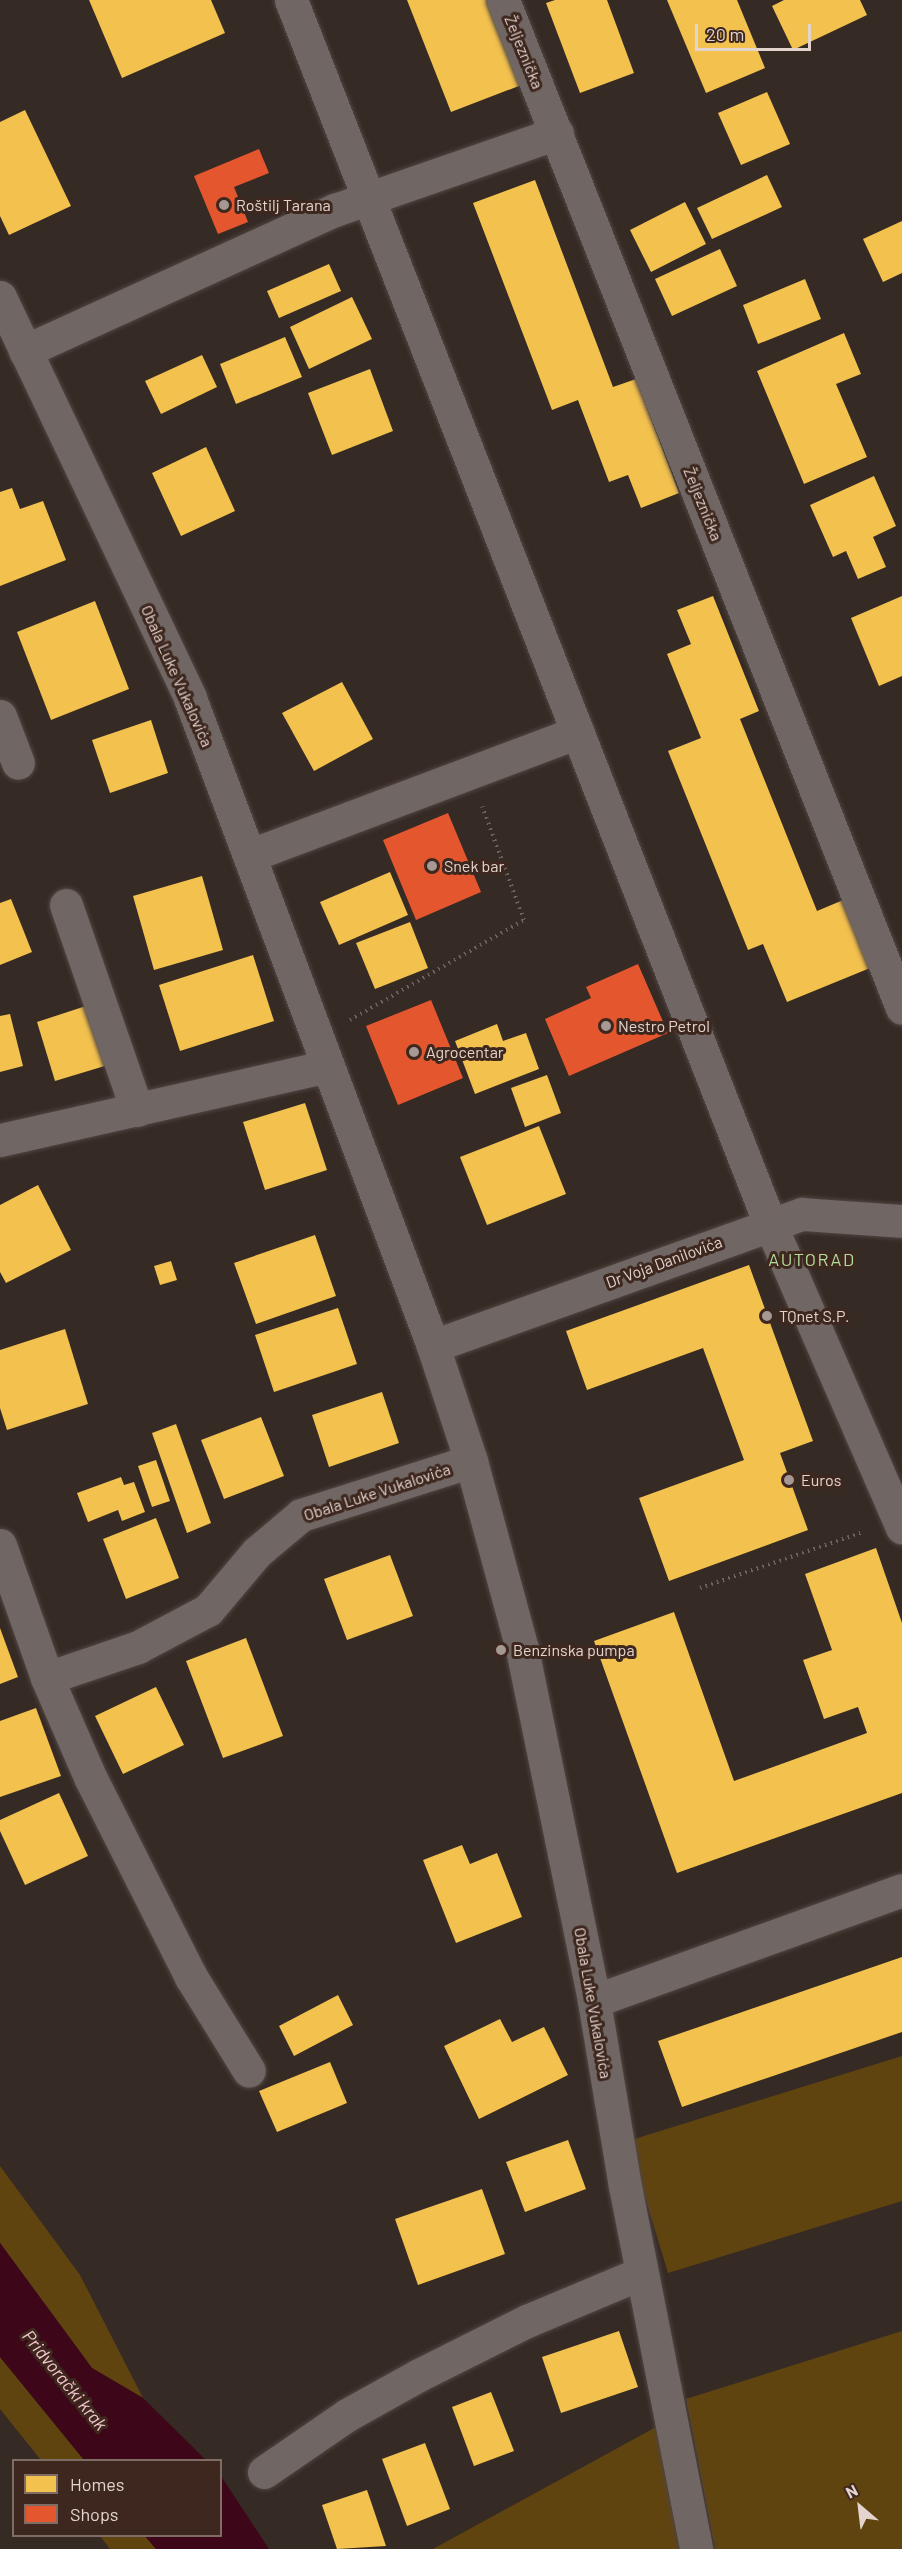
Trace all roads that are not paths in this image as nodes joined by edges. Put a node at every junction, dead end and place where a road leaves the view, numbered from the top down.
1 (291, 0) edge
2 (503, 0) edge
3 (557, 133) junction
4 (369, 197) junction
5 (0, 297) edge
6 (25, 351) junction
7 (0, 716) edge
8 (578, 732) junction
9 (18, 763) dead end
10 (251, 855) junction
11 (66, 905) dead end
12 (902, 1008) edge
13 (323, 1052) junction
14 (136, 1110) junction
15 (0, 1140) edge
16 (902, 1221) edge
17 (770, 1224) junction
18 (433, 1346) junction
19 (471, 1461) junction
20 (887, 1528) edge
21 (0, 1545) edge
22 (47, 1678) junction
23 (902, 1890) edge
24 (594, 2001) junction
25 (249, 2071) dead end
26 (641, 2273) junction
27 (264, 2472) dead end
28 (696, 2549) edge

1 - 4 street
2 - 3 street, Željeznička
3 - 4 street
3 - 12 street, Željeznička
4 - 6 street
4 - 8 street
5 - 6 street, Obala Luke Vukalovića
6 - 10 street, Obala Luke Vukalovića
7 - 9 street
8 - 10 street
8 - 17 street
10 - 13 street, Obala Luke Vukalovića
11 - 14 street
13 - 14 street
13 - 18 street, Obala Luke Vukalovića
14 - 15 street
16 - 17 street, Dr Voja Danilovića
17 - 18 street, Dr Voja Danilovića
17 - 20 street
18 - 19 street, Obala Luke Vukalovića
19 - 22 street, Obala Luke Vukalovića
19 - 24 street, Obala Luke Vukalovića
21 - 22 street
22 - 25 street
23 - 24 street
24 - 26 street, Obala Luke Vukalovića
26 - 27 street
26 - 28 street, Obala Luke Vukalovića

